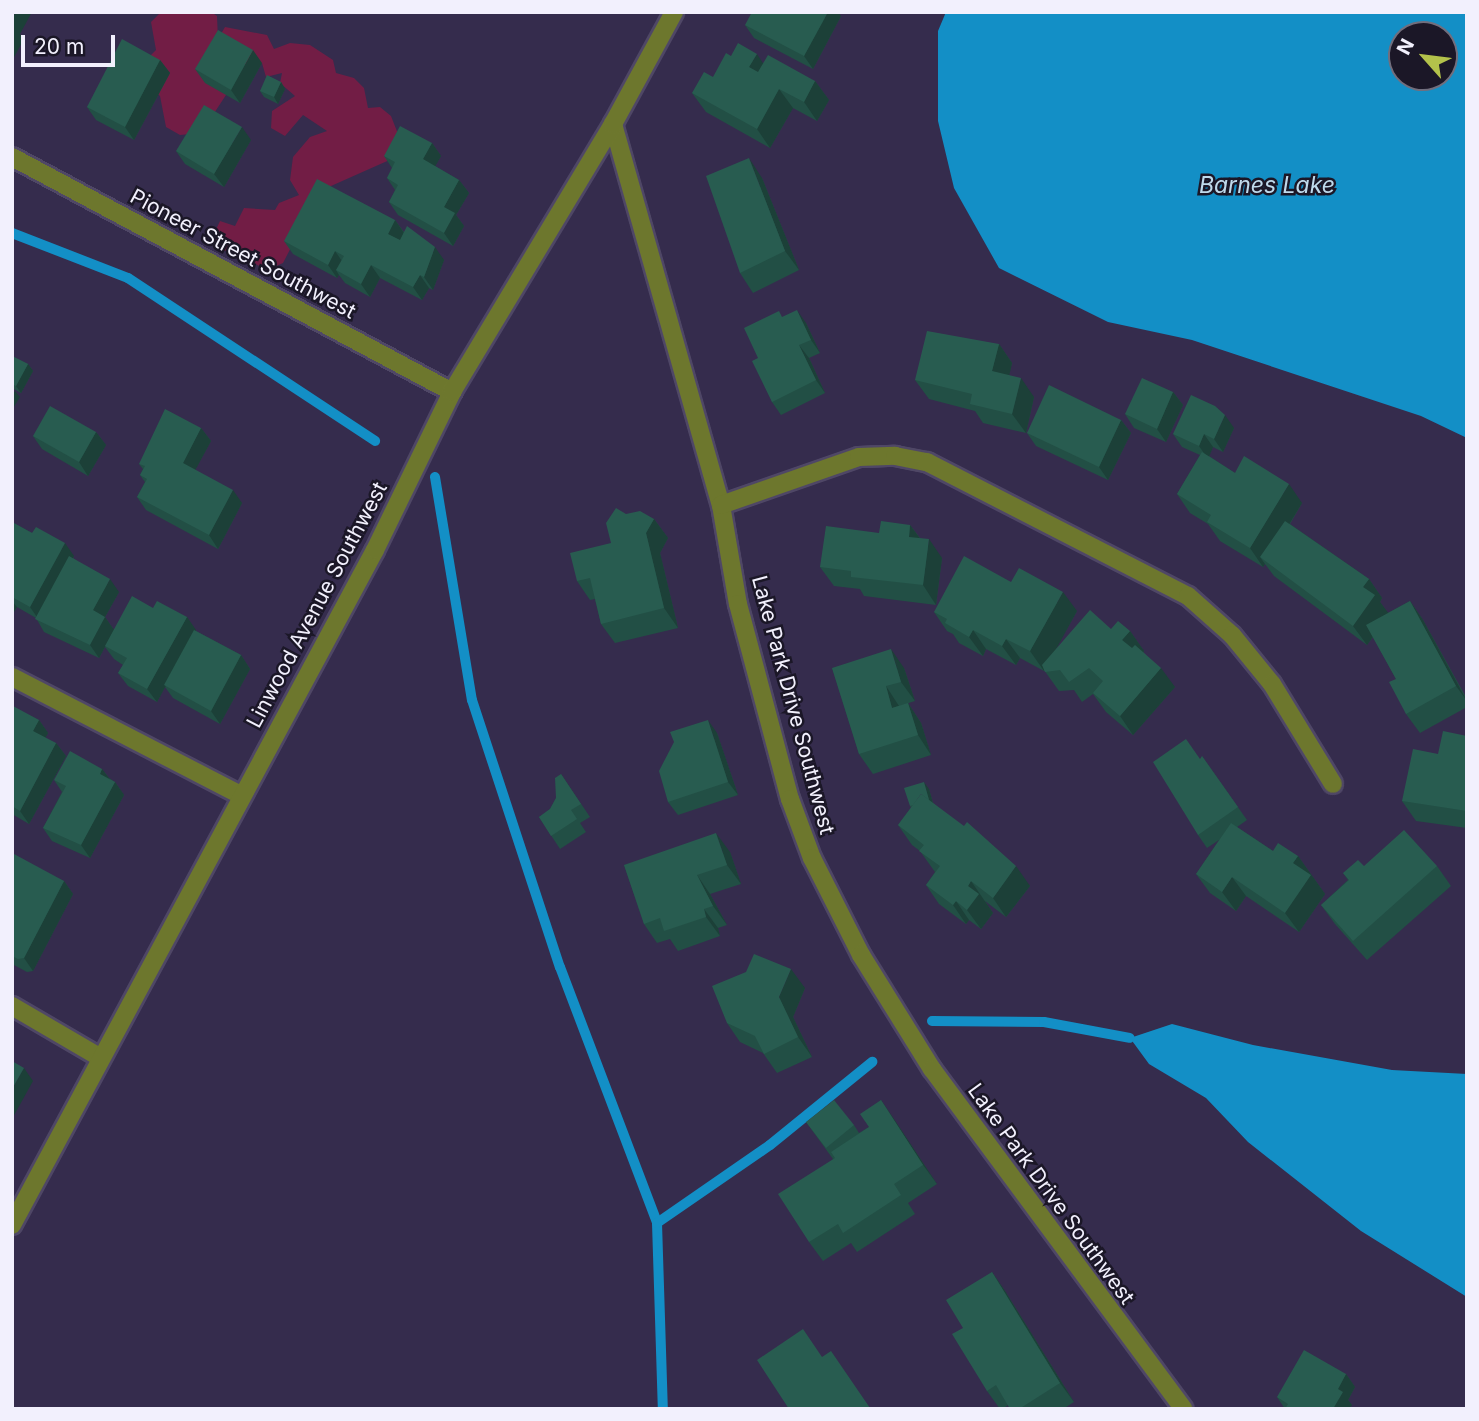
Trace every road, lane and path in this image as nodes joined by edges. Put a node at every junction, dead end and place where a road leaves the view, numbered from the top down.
1 (674, 12) edge
2 (613, 124) junction
3 (12, 157) edge
4 (452, 392) junction
5 (721, 505) junction
6 (12, 677) edge
7 (1333, 784) dead end
8 (241, 795) junction
9 (12, 1006) edge
10 (101, 1058) junction
11 (12, 1225) edge
12 (1184, 1409) edge

1 - 2 street, Linwood Avenue Southwest
2 - 4 street, Linwood Avenue Southwest
2 - 5 street, Lake Park Drive Southwest
3 - 4 street, Pioneer Street Southwest
4 - 8 street, Linwood Avenue Southwest
5 - 7 street
5 - 12 street, Lake Park Drive Southwest
6 - 8 street
8 - 10 street, Linwood Avenue Southwest
9 - 10 street
10 - 11 street, Linwood Avenue Southwest

